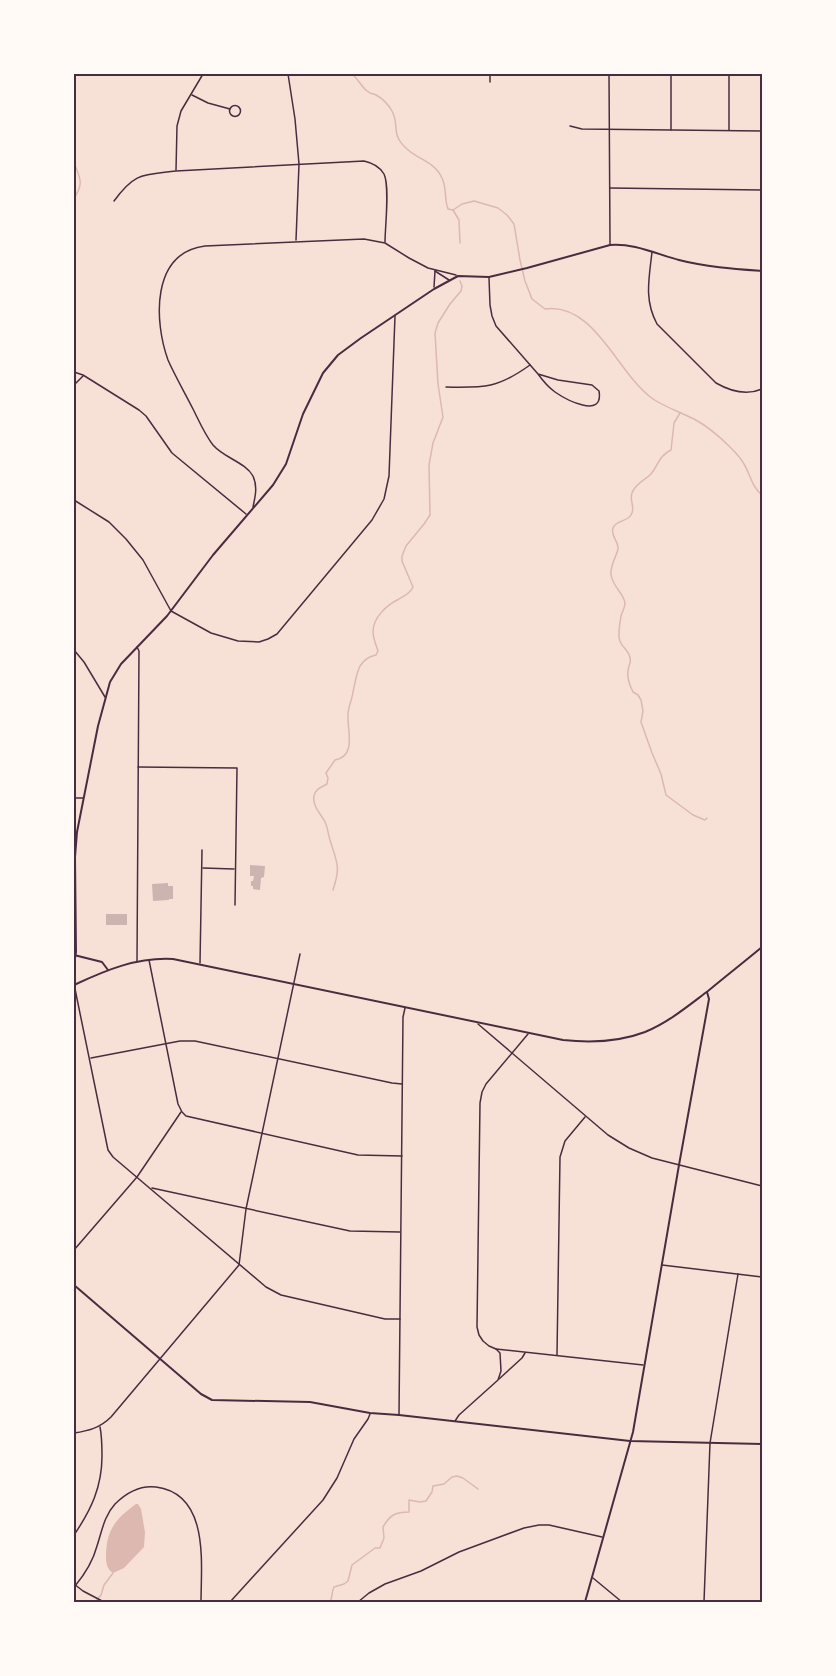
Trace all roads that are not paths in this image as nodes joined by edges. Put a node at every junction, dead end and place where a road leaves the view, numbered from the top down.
1 (203, 74) edge
2 (288, 74) edge
3 (490, 74) edge
4 (609, 74) edge
5 (671, 74) edge
6 (729, 74) edge
7 (490, 82) dead end
8 (190, 94) junction
9 (230, 109) dead end
10 (570, 126) dead end
11 (609, 128) junction
12 (671, 130) junction
13 (729, 130) junction
14 (762, 131) edge
15 (299, 164) junction
16 (176, 171) junction
17 (609, 188) junction
18 (762, 190) edge
19 (114, 201) dead end
20 (296, 242) junction
21 (385, 243) junction
22 (610, 245) junction
23 (652, 252) junction
24 (435, 270) junction
25 (762, 271) edge
26 (458, 276) junction
27 (489, 276) junction
28 (449, 280) junction
29 (434, 289) junction
30 (395, 315) junction
31 (531, 364) junction
32 (74, 372) edge
33 (538, 374) junction
34 (83, 375) junction
35 (74, 385) edge
36 (446, 387) dead end
37 (762, 389) edge
38 (74, 500) edge
39 (252, 508) junction
40 (247, 515) junction
41 (171, 611) junction
42 (137, 646) junction
43 (74, 650) edge
44 (105, 697) junction
45 (138, 767) junction
46 (74, 798) edge
47 (83, 798) junction
48 (202, 850) dead end
49 (202, 868) junction
50 (236, 868) junction
51 (235, 905) dead end
52 (762, 947) edge
53 (300, 954) dead end
54 (74, 956) edge
55 (149, 959) junction
56 (136, 961) junction
57 (200, 963) junction
58 (108, 970) junction
59 (74, 984) edge
60 (295, 984) junction
61 (707, 991) junction
62 (405, 1007) junction
63 (475, 1022) junction
64 (529, 1033) junction
65 (166, 1044) junction
66 (512, 1052) junction
67 (90, 1058) junction
68 (279, 1059) junction
69 (403, 1084) junction
70 (182, 1112) junction
71 (586, 1117) junction
72 (262, 1133) junction
73 (402, 1155) junction
74 (679, 1165) junction
75 (136, 1177) junction
76 (762, 1186) edge
77 (149, 1188) junction
78 (246, 1209) junction
79 (401, 1232) junction
80 (74, 1250) edge
81 (239, 1265) junction
82 (662, 1265) junction
83 (738, 1274) junction
84 (762, 1277) edge
85 (74, 1285) edge
86 (400, 1319) junction
87 (496, 1348) junction
88 (525, 1352) junction
89 (557, 1355) junction
90 (160, 1359) junction
91 (644, 1365) junction
92 (498, 1380) junction
93 (370, 1413) junction
94 (399, 1415) junction
95 (455, 1421) junction
96 (99, 1426) junction
97 (74, 1433) edge
98 (630, 1441) junction
99 (710, 1443) junction
100 (762, 1444) edge
101 (74, 1535) edge
102 (603, 1537) junction
103 (592, 1578) junction
104 (74, 1585) edge
105 (104, 1602) edge
106 (201, 1602) edge
107 (230, 1602) edge
108 (358, 1602) edge
109 (585, 1602) edge
110 (622, 1602) edge
111 (704, 1602) edge

1 - 8 street
2 - 15 street
3 - 7 street
4 - 11 street
5 - 12 street
6 - 13 street
8 - 9 street
8 - 16 street
10 - 11 street
11 - 12 street
11 - 17 street
12 - 13 street
13 - 14 street
15 - 16 street
15 - 20 street
15 - 21 street
16 - 19 street
17 - 18 street
17 - 22 street
20 - 21 street
20 - 39 street
21 - 24 street
22 - 23 street
22 - 27 street
23 - 25 street
23 - 37 street
24 - 26 street
24 - 28 street
24 - 29 street
26 - 27 street
26 - 28 street
27 - 31 street
28 - 29 street
29 - 30 street
30 - 39 street
30 - 41 street
31 - 33 street
31 - 36 street
32 - 34 street
33 - 33 street
34 - 35 street
34 - 40 street
38 - 41 street
39 - 40 street
40 - 41 street
41 - 42 street
42 - 44 street
42 - 45 street
43 - 44 street
44 - 47 street
45 - 50 street
45 - 56 street
46 - 47 street
47 - 54 street
48 - 49 street
49 - 50 street
49 - 57 street
50 - 51 street
52 - 61 street
53 - 60 street
54 - 58 street
54 - 59 street
55 - 56 street
55 - 57 street
55 - 65 street
56 - 58 street
57 - 60 street
58 - 59 street
59 - 67 street
60 - 62 street
60 - 68 street
61 - 64 street
61 - 74 street
62 - 63 street
62 - 69 street
63 - 64 street
63 - 66 street
64 - 66 street
65 - 67 street
65 - 68 street
65 - 70 street
66 - 71 street
66 - 87 street
67 - 75 street
68 - 69 street
68 - 72 street
69 - 73 street
70 - 72 street
70 - 75 street
71 - 74 street
71 - 89 street
72 - 73 street
72 - 78 street
73 - 79 street
74 - 76 street
74 - 82 street
75 - 77 street
75 - 80 street
77 - 78 street
77 - 81 street
78 - 79 street
78 - 81 street
79 - 86 street
81 - 86 street
81 - 90 street
82 - 83 street
82 - 91 street
83 - 84 street
83 - 99 street
85 - 90 street
86 - 94 street
87 - 88 street
87 - 92 street
88 - 89 street
88 - 92 street
89 - 91 street
90 - 93 street
90 - 96 street
91 - 98 street
92 - 95 street
93 - 94 street
93 - 107 street
94 - 95 street
95 - 98 street
96 - 97 street
96 - 101 street
98 - 99 street
98 - 102 street
99 - 100 street
99 - 111 street
102 - 103 street
102 - 108 street
103 - 109 street
103 - 110 street
104 - 105 street
104 - 106 street

